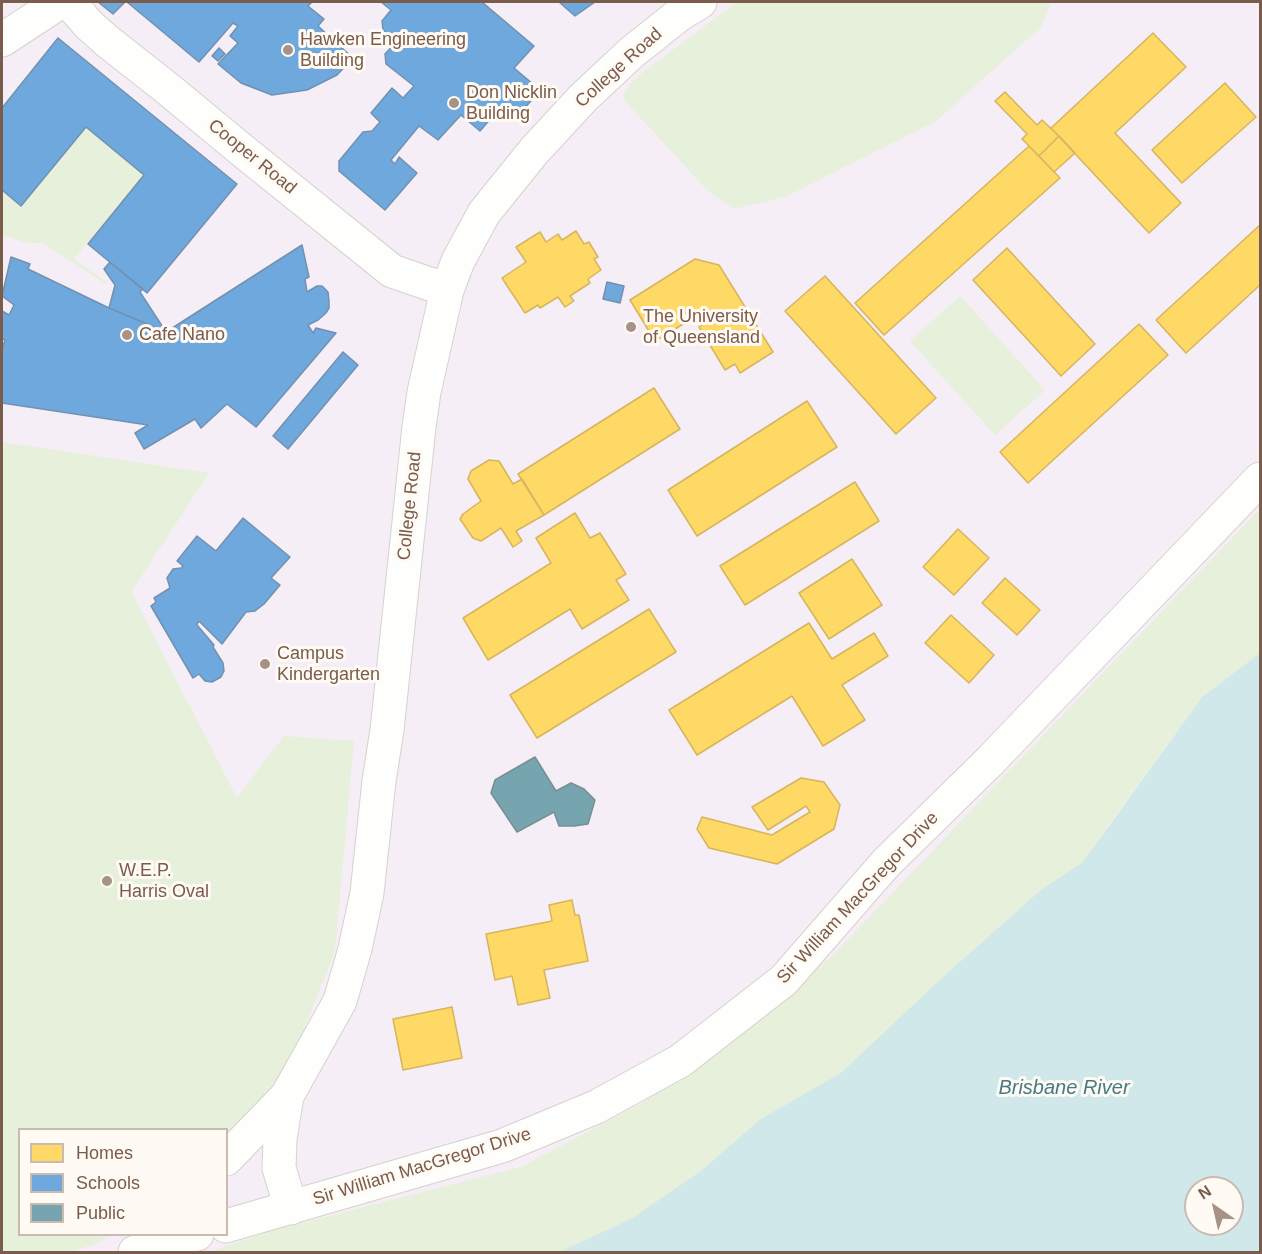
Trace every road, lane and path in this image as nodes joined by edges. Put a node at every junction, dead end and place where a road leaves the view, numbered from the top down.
1 (60, 2) edge
2 (72, 2) edge
3 (700, 2) edge
4 (2, 40) edge
5 (447, 290) junction
6 (1260, 479) edge
7 (287, 1096) junction
8 (228, 1157) edge
9 (291, 1208) junction
10 (228, 1225) edge
11 (188, 1236) edge
12 (141, 1246) edge

1 - 4 street
2 - 5 street, Cooper Road
3 - 5 street, College Road
5 - 7 street, College Road
6 - 9 street, Sir William MacGregor Drive
7 - 8 street, College Road
7 - 9 street, College Road
9 - 10 street, Sir William MacGregor Drive
11 - 12 street

